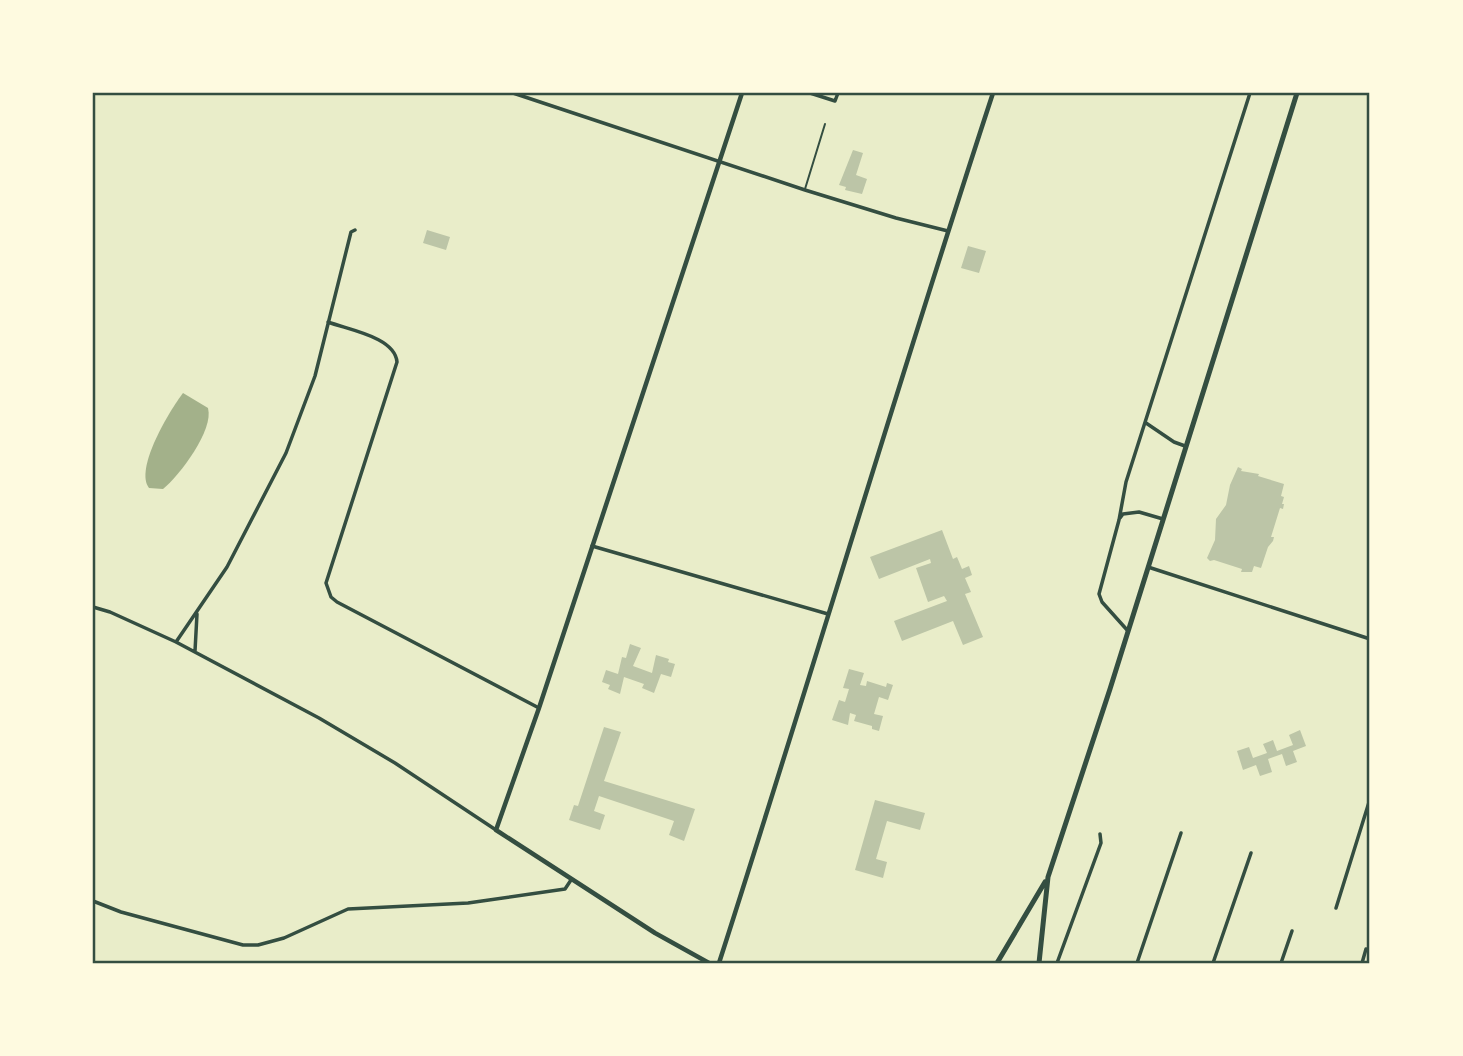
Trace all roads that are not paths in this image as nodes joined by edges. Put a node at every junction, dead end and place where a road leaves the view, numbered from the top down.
1 (513, 93) edge
2 (742, 93) edge
3 (810, 93) edge
4 (838, 93) edge
5 (993, 93) edge
6 (1250, 93) edge
7 (1297, 93) edge
8 (825, 124) dead end
9 (720, 161) junction
10 (805, 190) junction
11 (355, 230) dead end
12 (948, 231) junction
13 (328, 322) junction
14 (1146, 423) junction
15 (1185, 446) junction
16 (1163, 519) junction
17 (1119, 520) junction
18 (592, 546) junction
19 (1148, 567) junction
20 (93, 607) edge
21 (197, 614) junction
22 (828, 614) junction
23 (1128, 631) junction
24 (1370, 639) edge
25 (176, 642) junction
26 (195, 651) junction
27 (539, 708) junction
28 (1370, 800) edge
29 (496, 830) junction
30 (1181, 833) dead end
31 (1100, 834) dead end
32 (1251, 853) dead end
33 (1048, 877) junction
34 (571, 880) junction
35 (93, 901) edge
36 (1336, 908) dead end
37 (1292, 931) dead end
38 (1367, 950) dead end
39 (709, 963) edge
40 (719, 963) edge
41 (997, 963) edge
42 (1039, 963) edge
43 (1057, 963) edge
44 (1137, 963) edge
45 (1213, 963) edge
46 (1281, 963) edge
47 (1362, 963) edge

1 - 9 street
2 - 9 street
3 - 4 street
5 - 12 street
6 - 14 street
7 - 15 highway
8 - 10 lane
9 - 10 street
9 - 18 street
10 - 12 street
11 - 13 street
12 - 22 street
13 - 21 street
13 - 27 street
14 - 15 street
14 - 17 street
15 - 16 highway
16 - 17 street
16 - 19 highway
17 - 23 street
18 - 22 street
18 - 27 street
19 - 23 highway
19 - 24 street
20 - 25 street
21 - 25 street
21 - 26 street
22 - 40 street
23 - 33 highway
25 - 26 street
26 - 29 street
27 - 29 street
28 - 36 street
29 - 34 street
30 - 44 street
31 - 43 street
32 - 45 street
33 - 41 highway
33 - 42 highway
34 - 35 street
34 - 39 street
37 - 46 street
38 - 47 street

